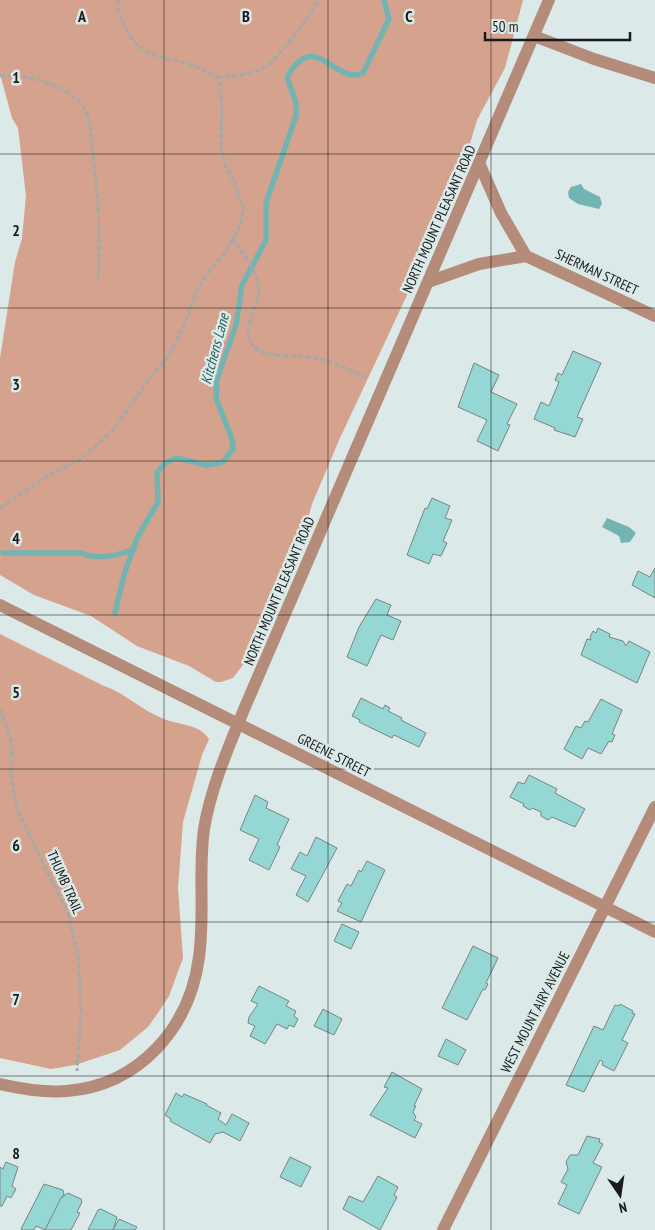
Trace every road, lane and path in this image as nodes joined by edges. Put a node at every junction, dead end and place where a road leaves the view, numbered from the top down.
1 (119, 0) edge
2 (318, 0) edge
3 (549, 0) edge
4 (534, 36) junction
5 (0, 76) edge
6 (219, 77) junction
7 (655, 78) edge
8 (480, 165) junction
9 (233, 238) junction
10 (526, 256) junction
11 (98, 281) dead end
12 (428, 282) junction
13 (655, 316) edge
14 (385, 384) junction
15 (0, 508) edge
16 (0, 605) edge
17 (0, 709) edge
18 (238, 724) junction
19 (655, 807) edge
20 (605, 907) junction
21 (655, 932) edge
22 (76, 1071) dead end
23 (0, 1084) edge
24 (442, 1230) edge

1 - 6 path
2 - 6 path
3 - 4 street, NORTH MOUNT PLEASANT ROAD
4 - 7 street
4 - 8 street, NORTH MOUNT PLEASANT ROAD
5 - 11 path
6 - 9 path
8 - 10 street
8 - 12 street, NORTH MOUNT PLEASANT ROAD
9 - 14 path
9 - 15 path
10 - 12 street
10 - 13 street, SHERMAN STREET
12 - 14 street, NORTH MOUNT PLEASANT ROAD
14 - 18 street, NORTH MOUNT PLEASANT ROAD
16 - 18 street, GREENE STREET
17 - 22 path, THUMB TRAIL
18 - 20 street, GREENE STREET
18 - 23 street, NORTH MOUNT PLEASANT ROAD
19 - 20 street, WEST MOUNT AIRY AVENUE
20 - 21 street, GREENE STREET
20 - 24 street, WEST MOUNT AIRY AVENUE

